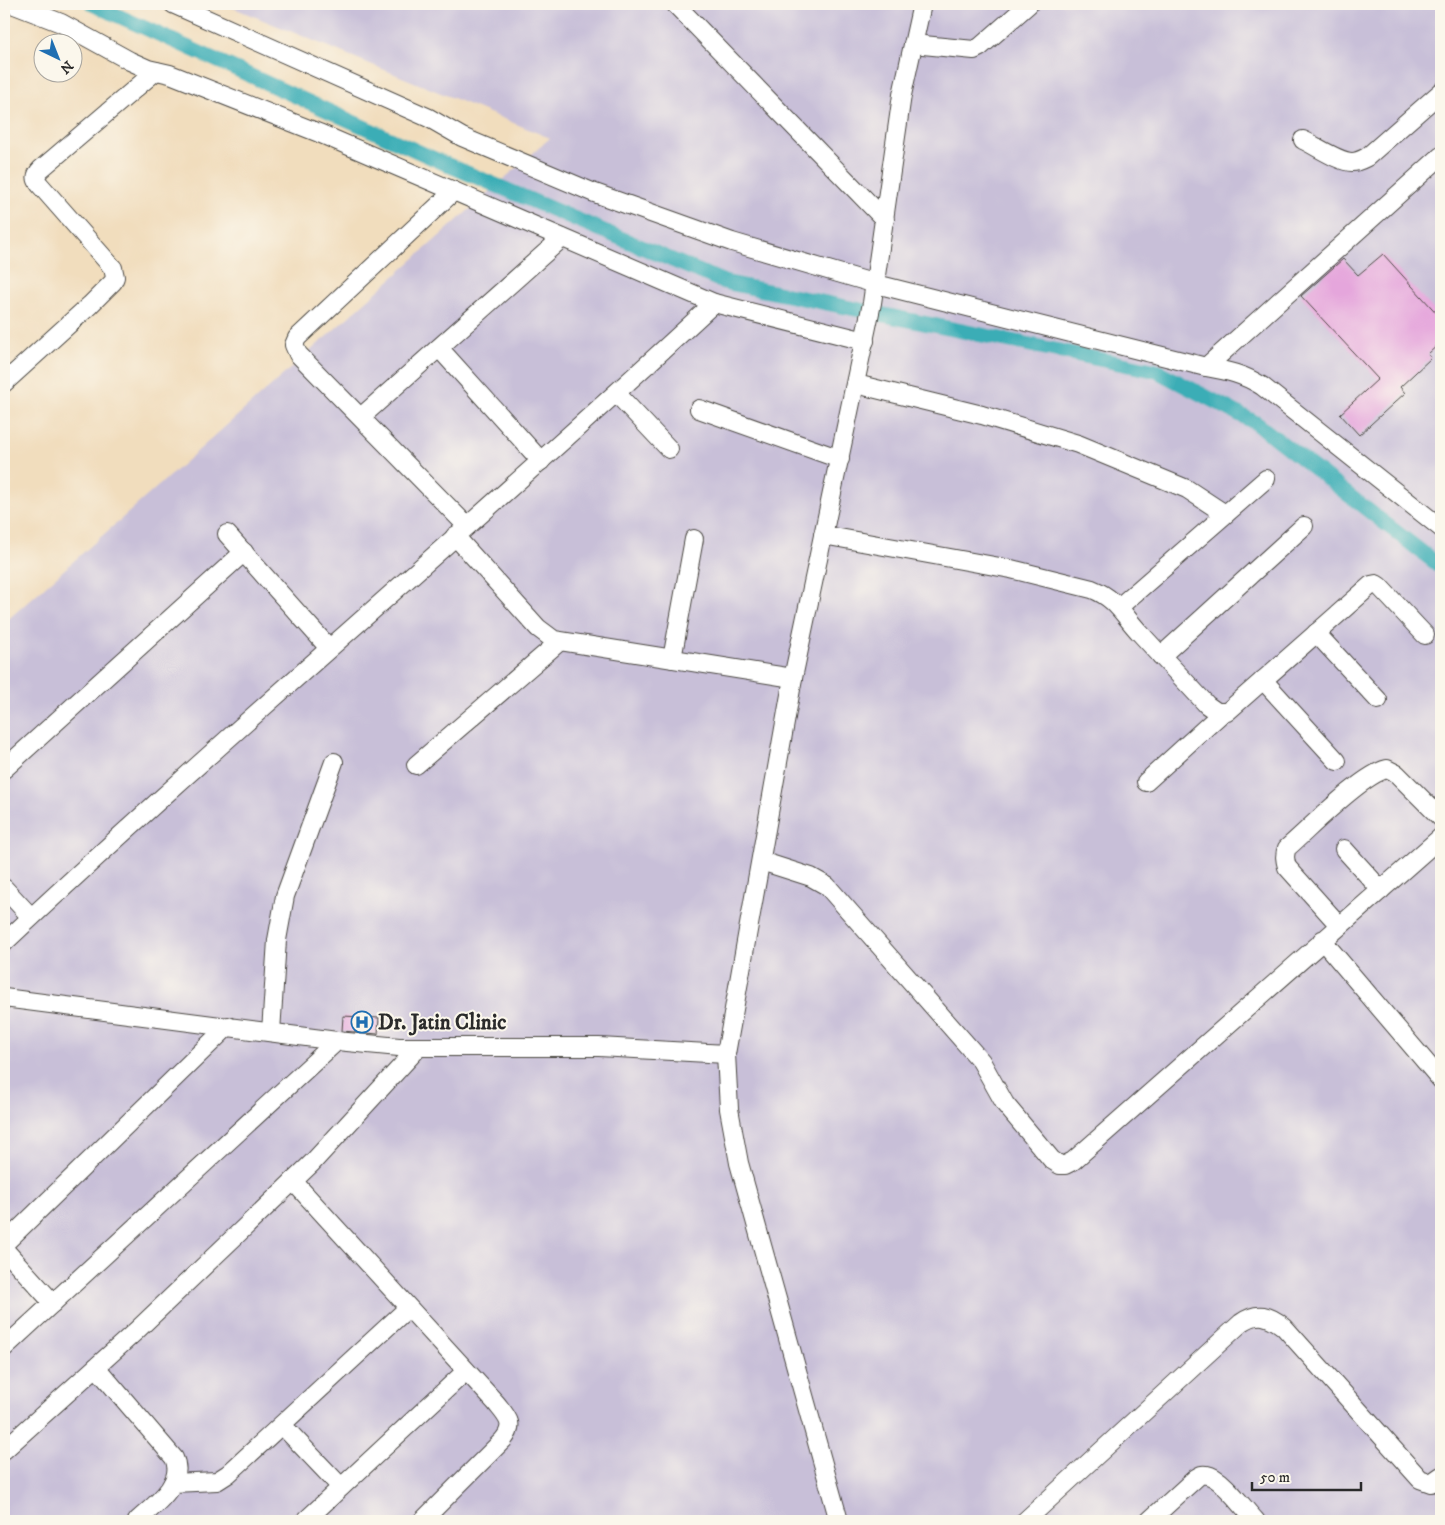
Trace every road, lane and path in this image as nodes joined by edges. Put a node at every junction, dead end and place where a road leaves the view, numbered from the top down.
1 (12, 4) edge
2 (173, 4) edge
3 (675, 4) edge
4 (922, 4) edge
5 (1029, 4) edge
6 (198, 8) edge
7 (913, 44) junction
8 (156, 71) junction
9 (1441, 92) edge
10 (1303, 140) dead end
11 (1441, 156) edge
12 (454, 191) junction
13 (885, 220) junction
14 (562, 238) junction
15 (876, 284) junction
16 (714, 303) junction
17 (866, 336) junction
18 (439, 348) junction
19 (1206, 367) junction
20 (4, 383) edge
21 (856, 384) junction
22 (617, 394) junction
23 (700, 409) dead end
24 (361, 417) junction
25 (669, 449) dead end
26 (840, 459) junction
27 (541, 461) junction
28 (1266, 478) dead end
29 (1225, 514) junction
30 (1304, 526) dead end
31 (1441, 528) edge
32 (461, 531) junction
33 (227, 534) dead end
34 (823, 535) junction
35 (694, 539) dead end
36 (244, 552) junction
37 (1119, 606) junction
38 (1316, 633) junction
39 (1425, 635) dead end
40 (559, 642) junction
41 (329, 648) junction
42 (1161, 656) junction
43 (672, 660) junction
44 (793, 678) junction
45 (1263, 680) junction
46 (1378, 700) dead end
47 (1222, 713) junction
48 (1337, 761) dead end
49 (334, 762) dead end
50 (416, 765) dead end
51 (4, 769) edge
52 (1146, 782) dead end
53 (1441, 818) edge
54 (1441, 837) edge
55 (1344, 849) dead end
56 (761, 861) junction
57 (4, 888) edge
58 (1381, 890) junction
59 (32, 917) junction
60 (1339, 925) junction
61 (1322, 940) junction
62 (4, 943) edge
63 (4, 998) edge
64 (228, 1026) junction
65 (271, 1032) junction
66 (337, 1041) junction
67 (419, 1047) junction
68 (726, 1054) junction
69 (1441, 1080) edge
70 (293, 1181) junction
71 (4, 1244) edge
72 (4, 1248) edge
73 (53, 1303) junction
74 (408, 1308) junction
75 (4, 1348) edge
76 (96, 1367) junction
77 (466, 1371) junction
78 (282, 1425) junction
79 (4, 1450) edge
80 (1441, 1476) edge
81 (173, 1483) junction
82 (341, 1487) junction
83 (137, 1521) edge
84 (305, 1521) edge
85 (422, 1521) edge
86 (839, 1521) edge
87 (1025, 1521) edge
88 (1150, 1521) edge
89 (1256, 1521) edge

1 - 8 street
2 - 6 street
3 - 13 street
4 - 7 street
5 - 7 street
6 - 15 street
7 - 13 street
8 - 12 street
8 - 20 street
9 - 10 street
11 - 19 street
12 - 14 street
12 - 24 street
13 - 15 street
14 - 16 street
14 - 18 street
15 - 17 street
15 - 19 street
16 - 17 street
16 - 22 street
17 - 21 street
18 - 24 street
18 - 27 street
19 - 31 street
21 - 26 street
21 - 29 street
22 - 25 street
22 - 27 street
23 - 26 street
24 - 32 street
26 - 34 street
27 - 32 street
28 - 29 street
29 - 37 street
30 - 42 street
32 - 40 street
32 - 41 street
33 - 36 street
34 - 37 street
34 - 44 street
35 - 43 street
36 - 41 street
36 - 51 street
37 - 42 street
38 - 39 street
38 - 45 street
38 - 46 street
40 - 43 street
40 - 50 street
41 - 59 street
42 - 47 street
43 - 44 street
44 - 56 street
45 - 47 street
45 - 48 street
47 - 52 street
49 - 65 street
53 - 60 street
54 - 58 street
55 - 58 street
56 - 61 street
56 - 68 street
57 - 59 street
58 - 60 street
59 - 62 street
60 - 61 street
61 - 69 street
63 - 64 street
64 - 65 street
64 - 71 street
65 - 66 street
66 - 67 street
66 - 73 street
67 - 68 street
67 - 70 street
68 - 86 street
70 - 74 street
70 - 76 street
72 - 73 street
73 - 75 street
74 - 77 street
74 - 78 street
76 - 79 street
76 - 81 street
77 - 82 street
77 - 85 street
78 - 81 street
78 - 82 street
80 - 87 street
81 - 83 street
82 - 84 street
88 - 89 street

